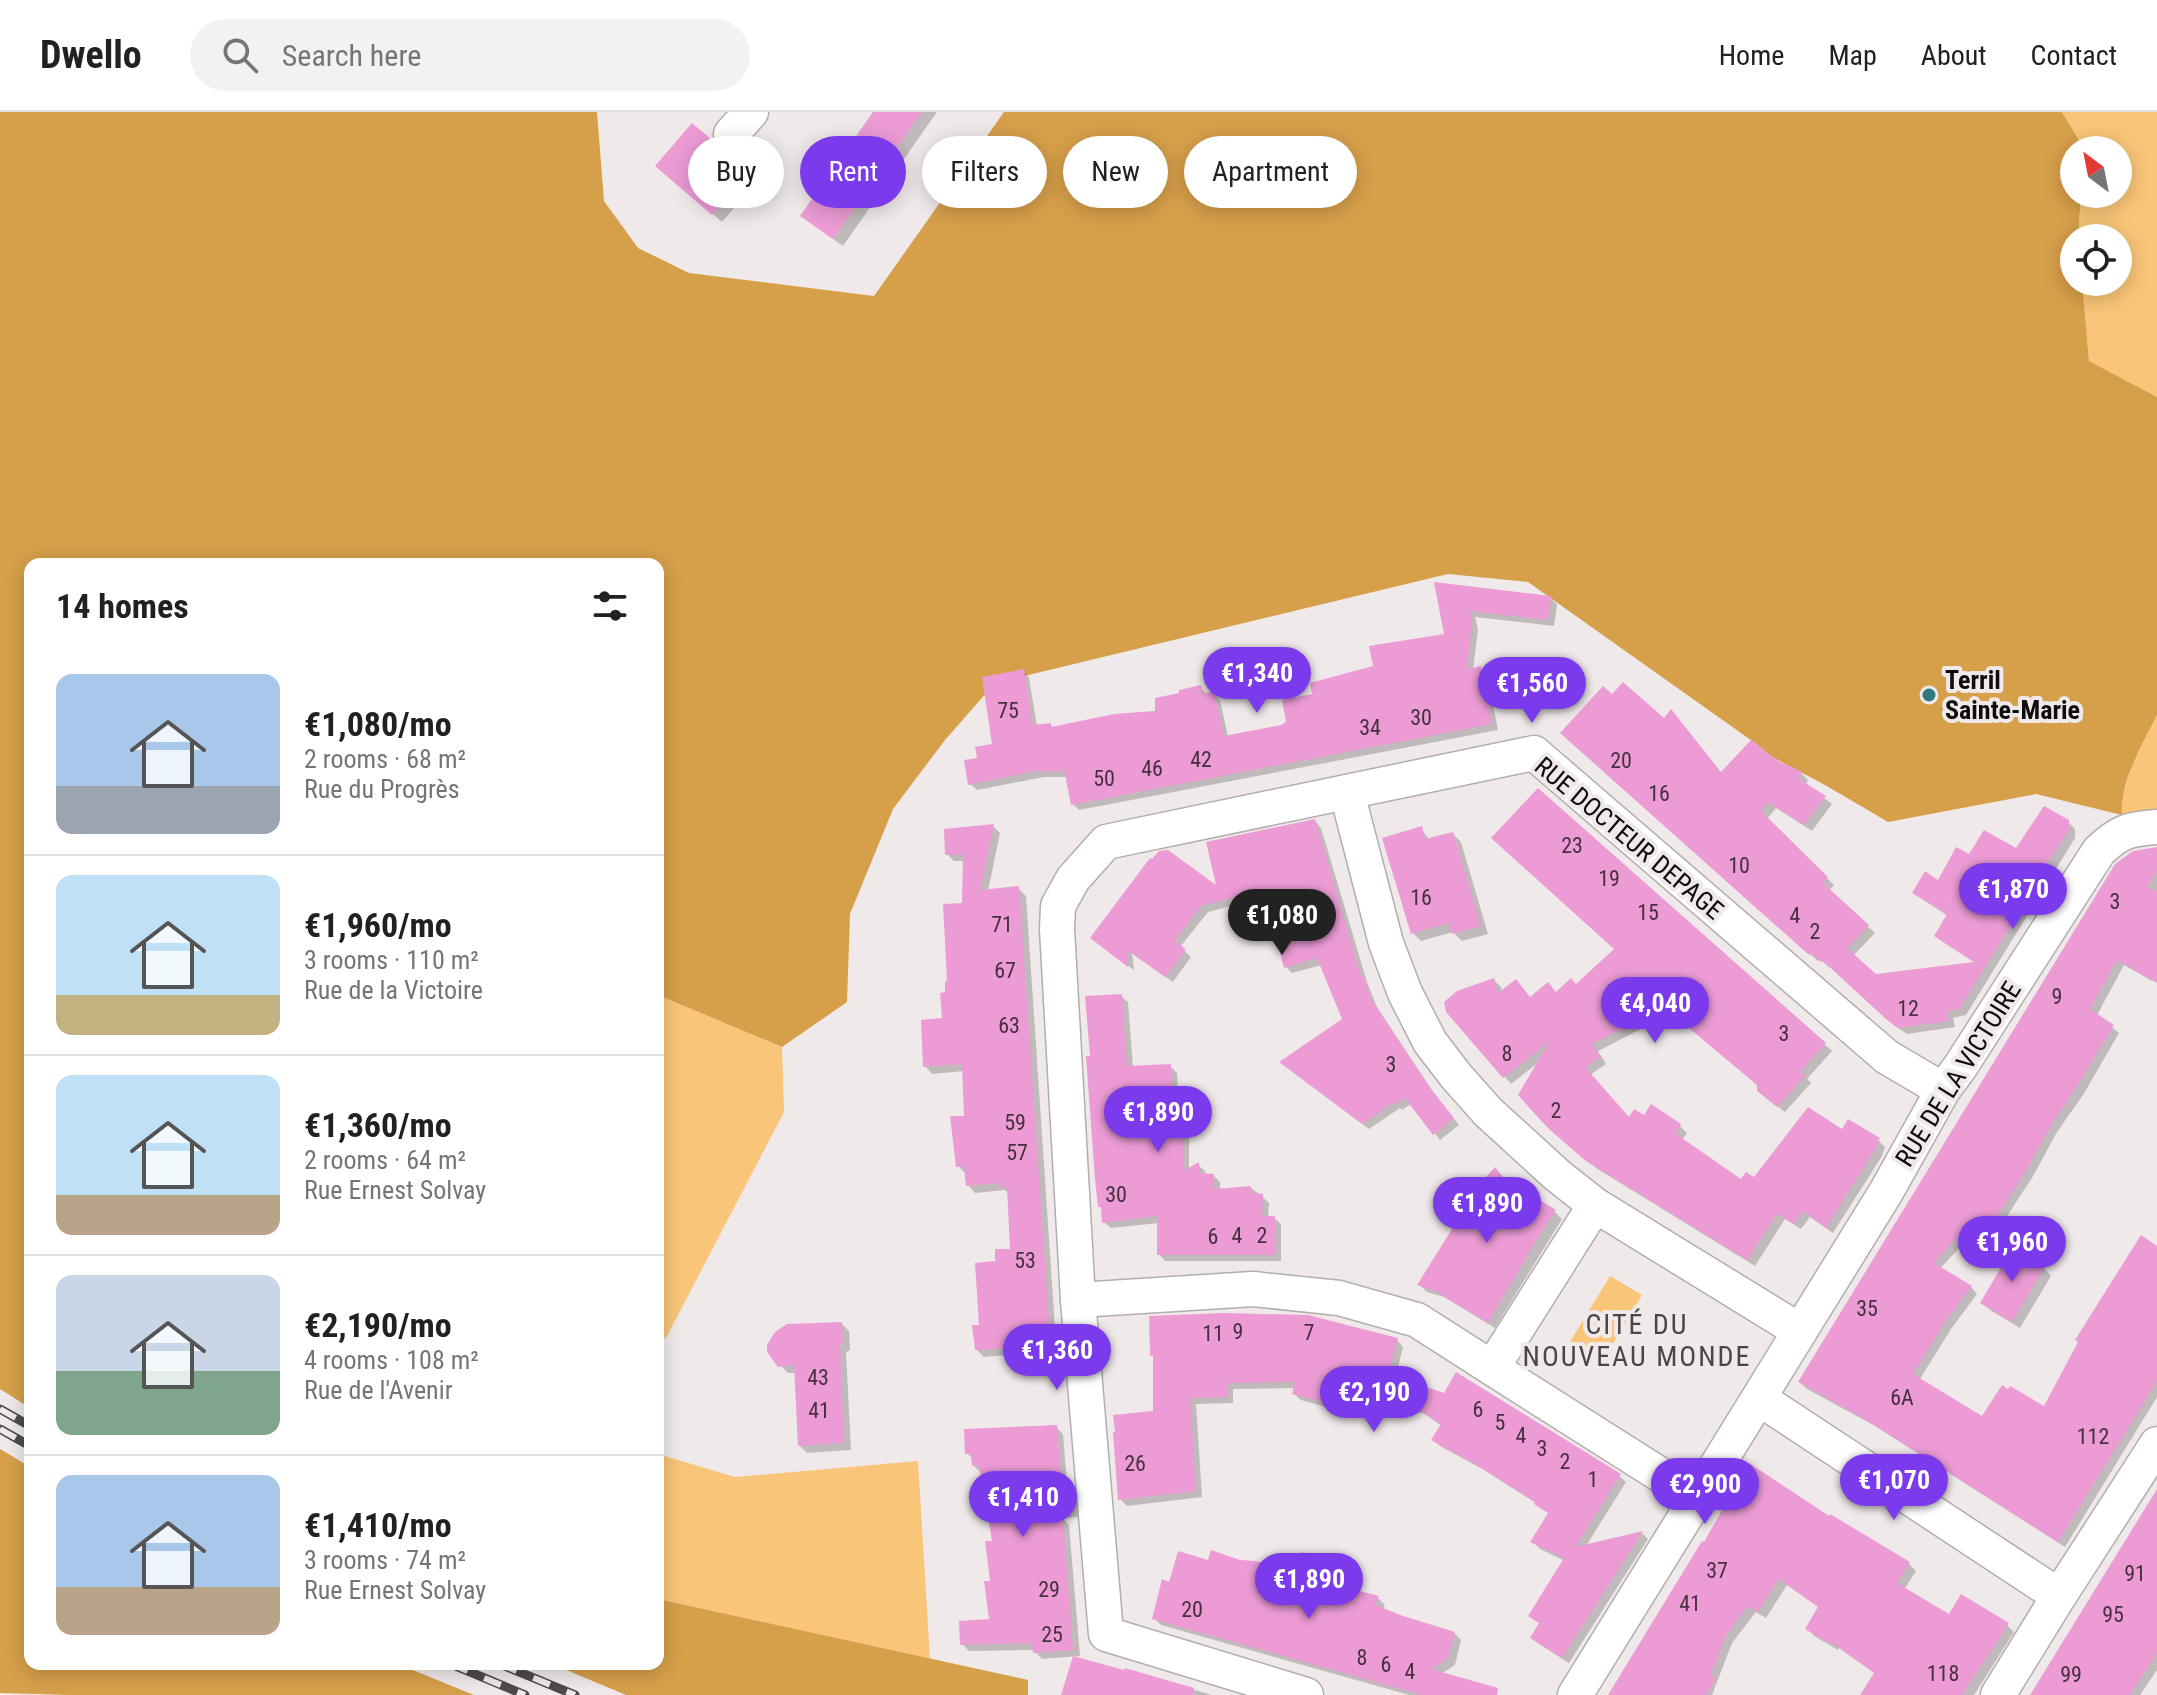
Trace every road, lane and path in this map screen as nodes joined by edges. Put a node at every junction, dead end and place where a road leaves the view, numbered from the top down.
1 (1347, 793) junction
2 (2144, 828) edge
3 (1943, 1090) junction
4 (1595, 1205) junction
5 (1078, 1300) junction
6 (1800, 1331) junction
7 (1492, 1368) junction
8 (1760, 1399) junction
9 (2157, 1444) edge
10 (1697, 1498) junction
11 (2059, 1596) junction
12 (1306, 1695) edge
13 (1575, 1695) edge
14 (1998, 1695) edge

1 - 3 street, RUE DOCTEUR DEPAGE
1 - 4 street
1 - 5 street, RUE DOCTEUR DEPAGE
2 - 3 street, RUE DE LA VICTOIRE
3 - 6 street, RUE DE LA VICTOIRE
4 - 6 street
4 - 7 street
5 - 7 street
5 - 12 street
6 - 8 street, RUE DE LA VICTOIRE
7 - 10 street
8 - 10 street, RUE DE LA VICTOIRE
8 - 11 street
9 - 11 street
10 - 13 street
11 - 14 street

